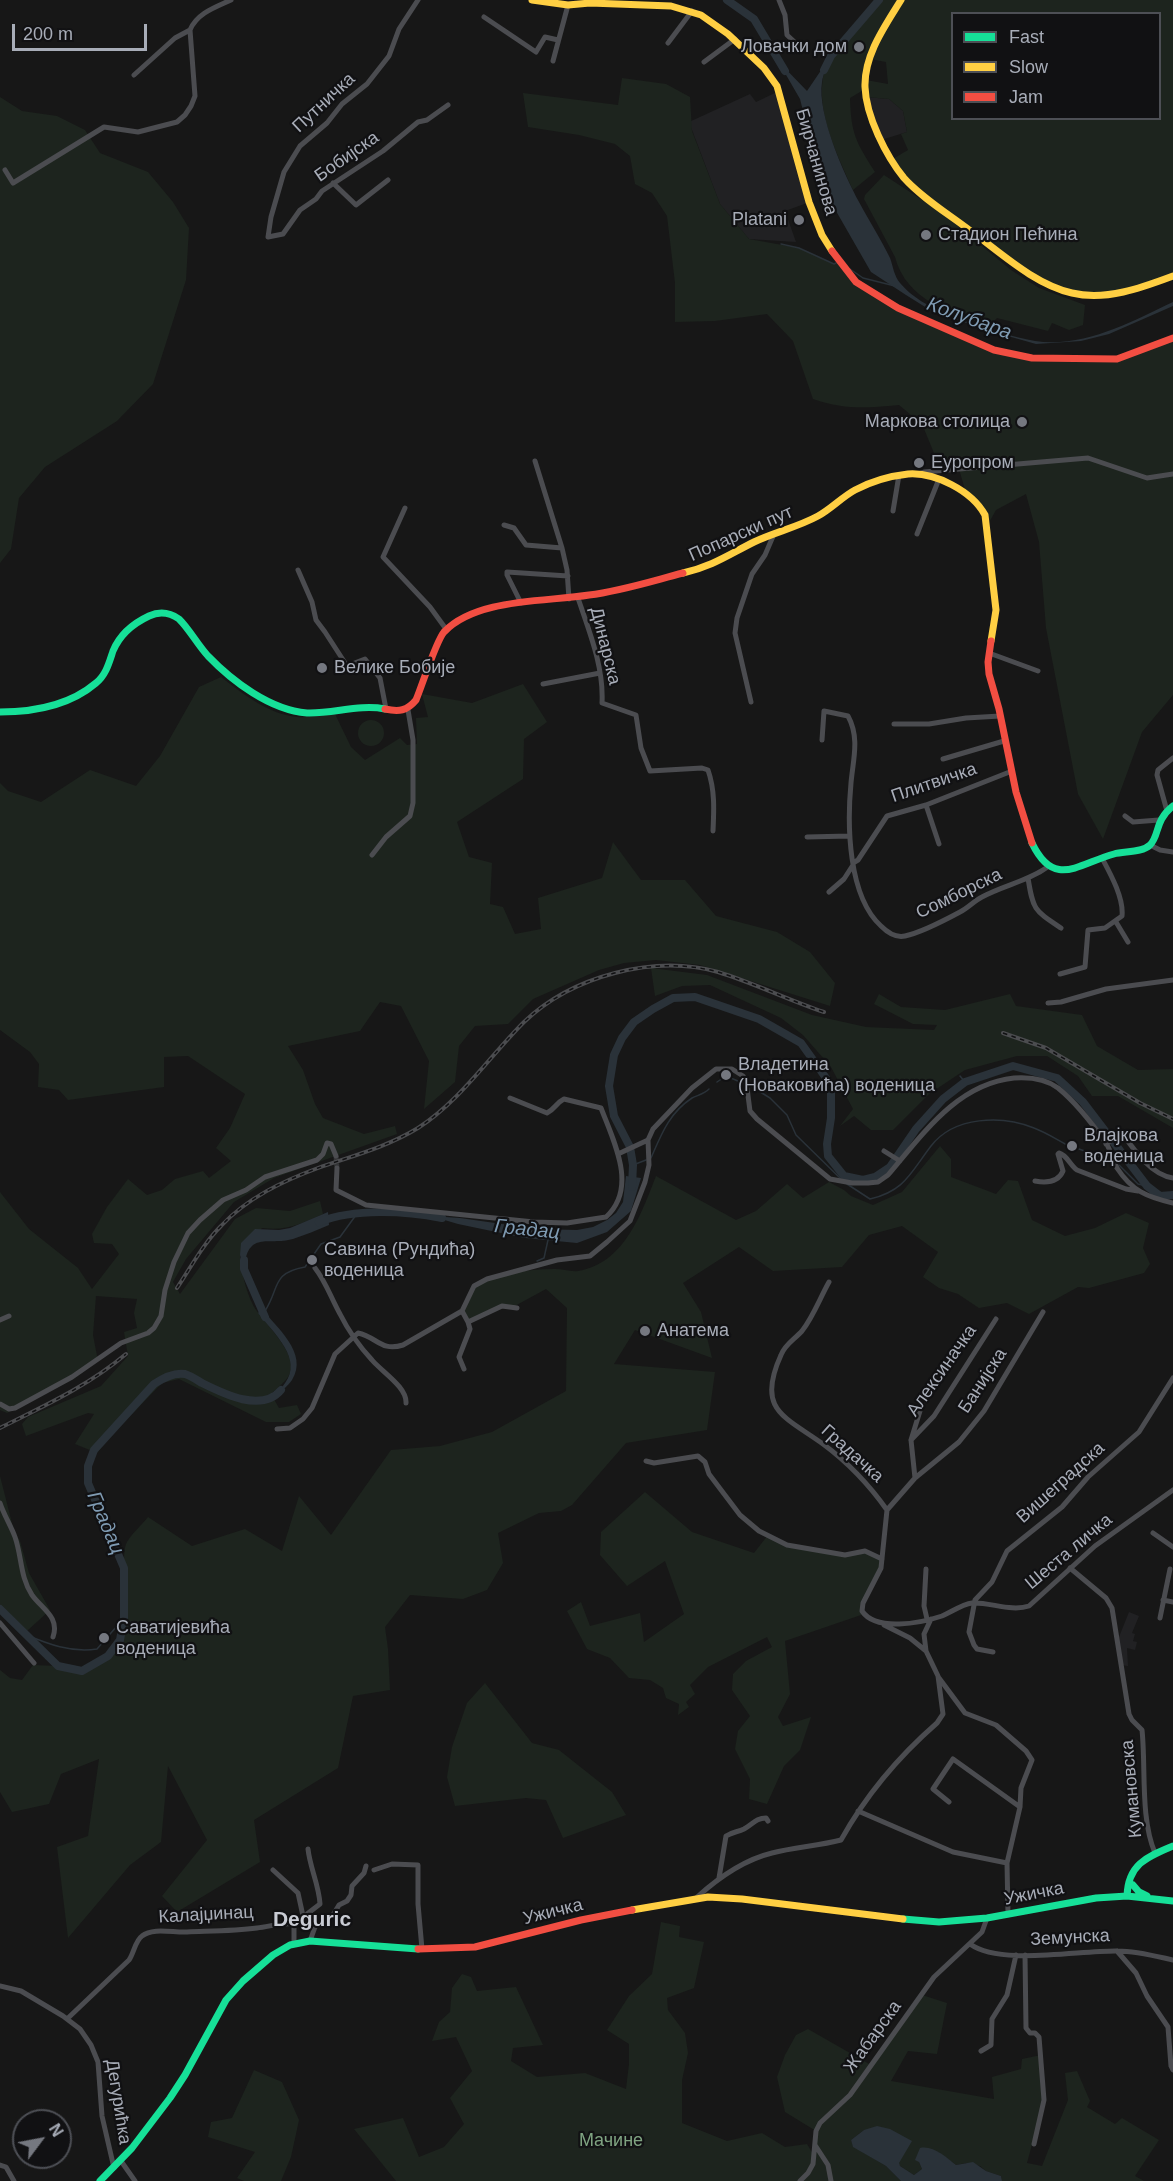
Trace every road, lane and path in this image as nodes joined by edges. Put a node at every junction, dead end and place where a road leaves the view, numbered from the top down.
1 (231, 0) edge
2 (418, 0) edge
3 (532, 0) edge
4 (779, 0) edge
5 (901, 0) edge
6 (650, 2) edge
7 (568, 5) junction
8 (692, 11) junction
9 (484, 17) dead end
10 (190, 30) junction
11 (735, 39) junction
12 (558, 40) junction
13 (668, 43) dead end
14 (802, 50) dead end
15 (553, 61) dead end
16 (704, 62) dead end
17 (134, 75) dead end
18 (448, 105) dead end
19 (5, 170) dead end
20 (388, 180) dead end
21 (333, 183) junction
22 (268, 237) joint
23 (1173, 276) edge
24 (1173, 338) edge
25 (535, 460) dead end
26 (918, 474) junction
27 (1173, 474) edge
28 (899, 475) junction
29 (939, 479) junction
30 (405, 508) dead end
31 (893, 511) dead end
32 (504, 525) dead end
33 (774, 534) junction
34 (917, 534) dead end
35 (562, 548) junction
36 (298, 570) dead end
37 (568, 576) junction
38 (578, 598) junction
39 (569, 599) junction
40 (521, 603) junction
41 (446, 629) junction
42 (989, 653) junction
43 (1038, 671) dead end
44 (600, 673) junction
45 (543, 684) dead end
46 (751, 702) dead end
47 (386, 709) junction
48 (408, 710) junction
49 (0, 712) edge
50 (1000, 716) junction
51 (894, 724) dead end
52 (822, 740) dead end
53 (1004, 741) junction
54 (1173, 758) edge
55 (944, 759) dead end
56 (1012, 771) junction
57 (926, 805) junction
58 (1170, 808) edge
59 (1125, 816) dead end
60 (1159, 820) junction
61 (713, 831) dead end
62 (849, 836) junction
63 (807, 837) dead end
64 (939, 844) dead end
65 (1150, 845) junction
66 (1173, 852) edge
67 (372, 855) dead end
68 (1102, 858) junction
69 (853, 863) junction
70 (1049, 866) junction
71 (1028, 878) junction
72 (829, 892) dead end
73 (1116, 922) junction
74 (1061, 928) dead end
75 (1128, 942) dead end
76 (1060, 974) dead end
77 (1173, 980) edge
78 (1048, 1003) dead end
79 (510, 1098) dead end
80 (648, 1140) junction
81 (1108, 1143) junction
82 (884, 1151) dead end
83 (620, 1154) junction
84 (336, 1156) dead end
85 (900, 1161) junction
86 (337, 1168) tunnel mouth
87 (1127, 1178) junction
88 (1173, 1178) edge
89 (1035, 1181) dead end
90 (1121, 1187) junction
91 (1138, 1191) junction
92 (1173, 1203) edge
93 (315, 1268) dead end
94 (829, 1282) dead end
95 (517, 1308) dead end
96 (462, 1311) junction
97 (1043, 1312) dead end
98 (9, 1316) dead end
99 (996, 1319) dead end
100 (0, 1320) edge
101 (468, 1322) junction
102 (354, 1336) junction
103 (464, 1369) dead end
104 (1173, 1378) edge
105 (928, 1385) dead end
106 (406, 1403) dead end
107 (0, 1404) edge
108 (276, 1429) dead end
109 (911, 1440) junction
110 (646, 1461) dead end
111 (915, 1478) junction
112 (1173, 1490) edge
113 (0, 1503) edge
114 (887, 1510) junction
115 (1153, 1533) dead end
116 (1173, 1546) edge
117 (882, 1559) junction
118 (1070, 1568) junction
119 (926, 1569) dead end
120 (1170, 1569) dead end
121 (1164, 1600) junction
122 (1173, 1602) edge
123 (975, 1604) junction
124 (1160, 1617) dead end
125 (929, 1619) junction
126 (0, 1623) edge
127 (883, 1624) junction
128 (53, 1637) dead end
129 (926, 1651) junction
130 (993, 1652) dead end
131 (34, 1663) dead end
132 (938, 1676) junction
133 (949, 1802) dead end
134 (1020, 1807) junction
135 (858, 1811) junction
136 (768, 1821) dead end
137 (1173, 1846) edge
138 (308, 1849) dead end
139 (1155, 1853) junction
140 (1007, 1863) junction
141 (366, 1866) dead end
142 (1137, 1866) junction
143 (273, 1870) dead end
144 (374, 1870) dead end
145 (719, 1878) junction
146 (1133, 1885) junction
147 (1127, 1896) junction
148 (696, 1898) junction
149 (1156, 1899) junction
150 (1173, 1901) edge
151 (1008, 1914) junction
152 (303, 1916) junction
153 (987, 1918) junction
154 (294, 1924) junction
155 (310, 1941) junction
156 (294, 1943) junction
157 (970, 1944) junction
158 (422, 1949) junction
159 (1117, 1951) junction
160 (1016, 1955) junction
161 (1025, 1955) junction
162 (1173, 1960) edge
163 (0, 1986) edge
164 (67, 2019) junction
165 (981, 2051) dead end
166 (1173, 2070) edge
167 (1034, 2144) dead end
168 (815, 2145) junction
169 (121, 2161) junction
170 (0, 2165) edge
171 (114, 2168) junction
172 (14, 2181) edge
173 (100, 2181) edge
174 (135, 2181) edge
175 (800, 2181) edge
176 (831, 2181) edge

1 - 10 street
2 - 22 street, Путничка
3 - 7 main road, Бирчанинова
4 - 14 street
5 - 23 main road
6 - 7 main road, Бирчанинова
6 - 8 main road, Бирчанинова
7 - 12 street
8 - 11 main road, Бирчанинова
8 - 13 street
9 - 12 street
10 - 17 street
10 - 19 street
11 - 16 street
11 - 24 main road, Бирчанинова
12 - 15 street
18 - 21 street, Бобијска
20 - 21 street
21 - 22 street, Бобијска
25 - 35 street
26 - 27 street
26 - 28 main road, Попарски пут
26 - 29 main road, Попарски пут
28 - 31 street
28 - 33 main road, Попарски пут
29 - 34 street
29 - 42 main road, Попарски пут
30 - 41 street
32 - 35 street
33 - 38 main road, Попарски пут
33 - 46 street
35 - 37 street
36 - 47 street
37 - 39 street
37 - 40 street
38 - 39 main road, Попарски пут
38 - 44 street, Динарска
39 - 40 main road, Попарски пут
40 - 41 main road, Попарски пут
41 - 48 main road
42 - 43 street
42 - 50 main road, Попарски пут
44 - 45 street
44 - 61 street, Динарска
47 - 48 main road
47 - 49 main road
48 - 67 street
50 - 51 street
50 - 53 main road, Попарски пут
52 - 62 street
53 - 55 street
53 - 56 main road, Попарски пут
54 - 58 street
56 - 57 street, Плитвичка
56 - 70 main road, Попарски пут
57 - 64 street
57 - 69 street, Плитвичка
58 - 60 main road
59 - 60 street
60 - 65 main road
62 - 63 street
62 - 69 street
65 - 66 street
65 - 68 main road
68 - 70 main road
68 - 73 street
69 - 71 street, Сомборска
69 - 72 street, Плитвичка
70 - 71 street, Сомборска
71 - 74 street
73 - 75 street
73 - 76 street
77 - 78 street
79 - 83 street
80 - 83 street
80 - 85 street
80 - 96 street
81 - 85 street
81 - 87 street
81 - 88 street
82 - 85 street
83 - 86 street
84 - 107 street
87 - 90 street
87 - 91 street
89 - 90 street
90 - 91 street
91 - 92 street
93 - 102 street
94 - 114 street, Градачка
95 - 101 street
96 - 101 street
96 - 102 street
97 - 111 street, Банијска
98 - 100 street
99 - 109 street, Алексиначка
101 - 103 street
102 - 106 street
102 - 108 street
104 - 123 street, Вишеградска
105 - 109 street
109 - 111 street
110 - 117 street
111 - 114 street, Банијска
112 - 118 street, Шеста личка
113 - 128 street
114 - 117 street, Градачка
115 - 116 street
117 - 127 street, Градачка
118 - 123 street, Шеста личка
118 - 139 street, Кумановска
119 - 125 street
120 - 121 street
121 - 122 street
121 - 124 street
123 - 125 street
123 - 130 street
125 - 127 street
125 - 129 street
126 - 131 street
127 - 129 street, Градачка
129 - 132 street
132 - 134 street
132 - 135 street
133 - 134 street
134 - 140 street
135 - 140 street
135 - 145 street
136 - 145 street
137 - 139 main road
138 - 152 street
139 - 142 main road
140 - 151 street
141 - 155 street
142 - 146 main road
142 - 147 main road
143 - 152 street
144 - 158 street
145 - 148 street
146 - 147 main road
146 - 149 main road
147 - 149 main road, Ужичка
147 - 151 main road, Ужичка
148 - 153 main road, Ужичка
148 - 158 main road, Ужичка
149 - 150 main road, Ужичка
151 - 153 main road, Ужичка
152 - 154 street
153 - 157 street, Жабарска
154 - 156 street
154 - 164 street, Калајџинац
155 - 156 main road, Ужичка
155 - 158 main road, Ужичка
156 - 169 main road, Ужичка
157 - 160 street, Земунска
157 - 168 street, Жабарска
159 - 161 street, Земунска
159 - 162 street, Земунска
159 - 166 street
160 - 161 street, Земунска
160 - 165 street
161 - 167 street
163 - 164 street, Дегурићка
164 - 171 street, Дегурићка
168 - 175 street, Жабарска
168 - 176 street
169 - 171 main road, Ужичка
169 - 174 street
170 - 172 street
171 - 173 main road, Ужичка

